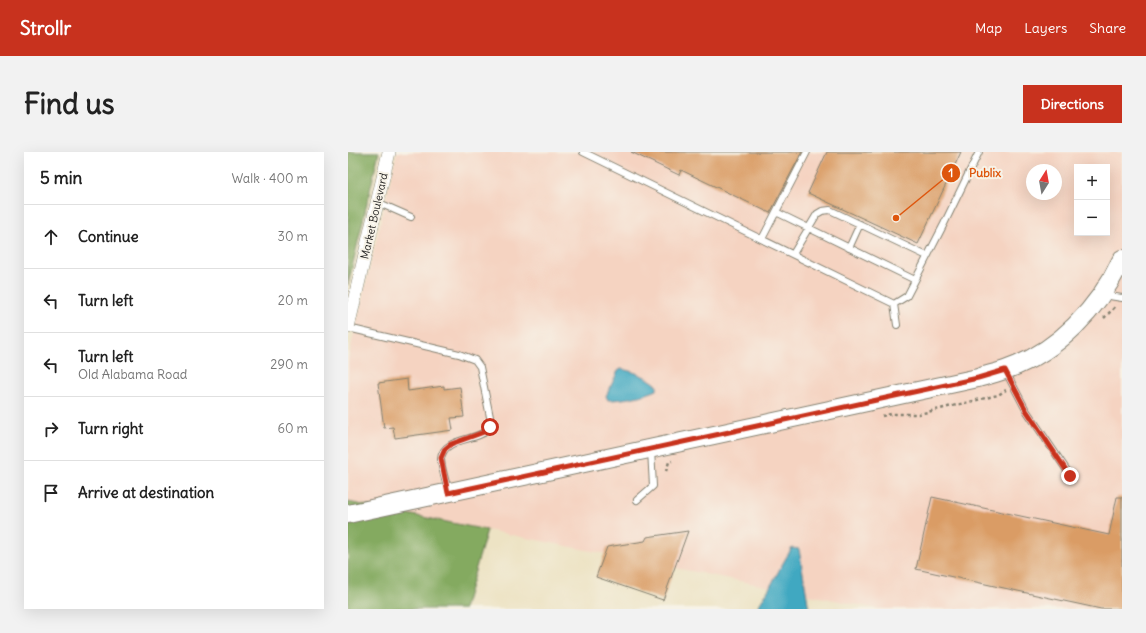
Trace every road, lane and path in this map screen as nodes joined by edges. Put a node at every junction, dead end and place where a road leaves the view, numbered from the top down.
1 (389, 152) edge
2 (584, 152) edge
3 (807, 152) edge
4 (979, 152) edge
5 (378, 202) junction
6 (776, 212) junction
7 (411, 217) dead end
8 (860, 224) junction
9 (808, 228) junction
10 (762, 239) junction
11 (849, 248) junction
12 (792, 254) junction
13 (927, 256) junction
14 (1122, 259) edge
15 (915, 280) junction
16 (1102, 294) junction
17 (1122, 298) edge
18 (894, 304) junction
19 (897, 325) dead end
20 (348, 328) edge
21 (1005, 370) junction
22 (651, 449) junction
23 (1070, 476) dead end
24 (448, 493) junction
25 (637, 500) dead end
26 (348, 514) edge

1 - 5 street, Market Boulevard
2 - 10 lane
3 - 6 lane
4 - 13 lane
5 - 7 lane
5 - 20 street, Market Boulevard
6 - 9 lane
6 - 10 lane
8 - 9 lane
8 - 11 lane
8 - 13 lane
9 - 11 lane
9 - 12 lane
10 - 12 lane
11 - 15 lane
12 - 18 lane
13 - 15 lane
14 - 16 street
15 - 18 lane
16 - 17 lane
16 - 21 street
18 - 19 lane
20 - 24 lane
21 - 22 street
21 - 23 lane
22 - 24 street
22 - 25 lane
24 - 26 street

